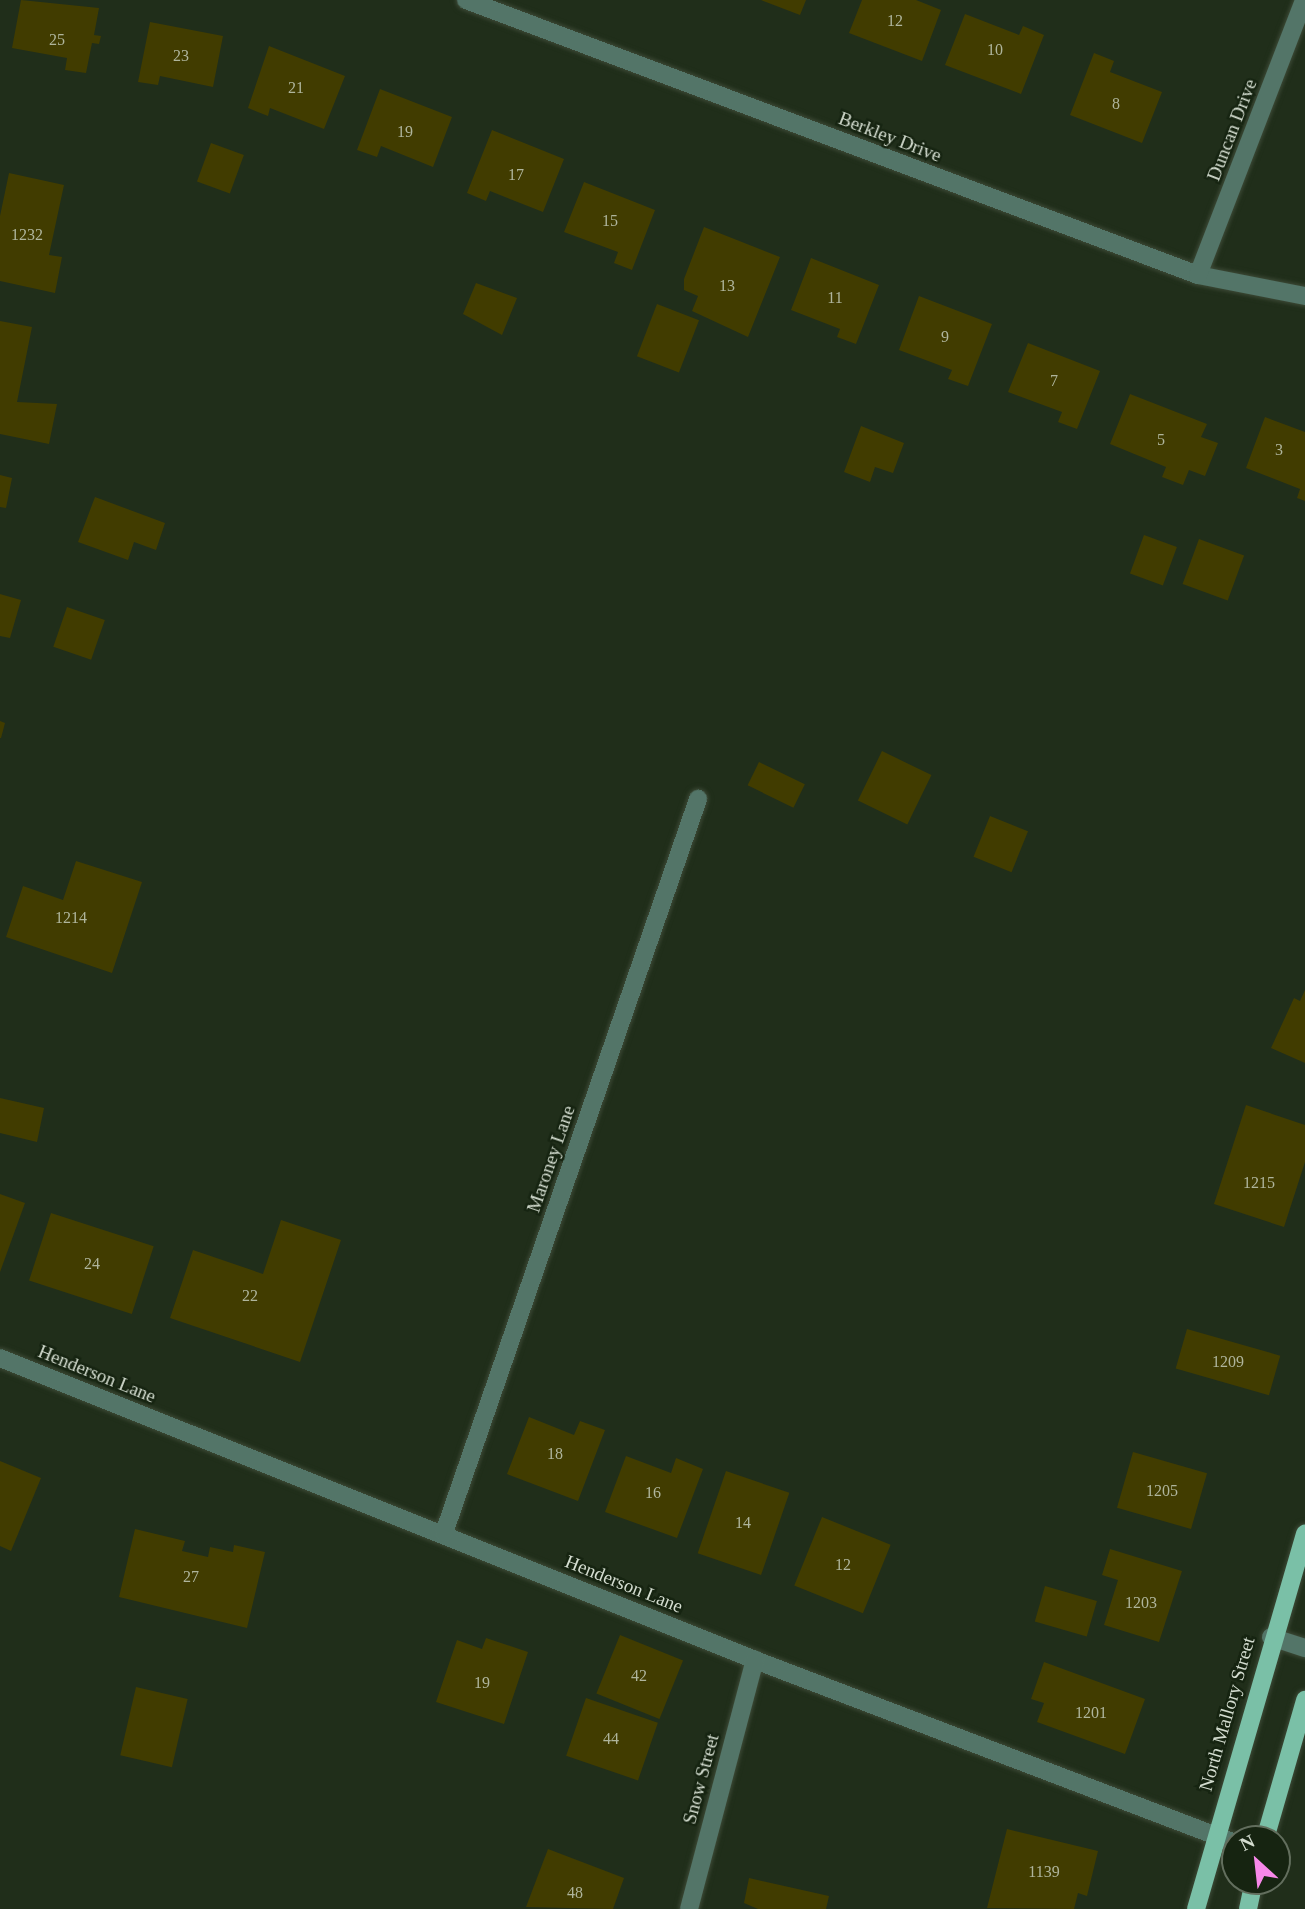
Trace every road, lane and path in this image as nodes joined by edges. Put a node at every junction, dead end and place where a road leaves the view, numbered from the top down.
1 (466, 0) edge
2 (1304, 0) edge
3 (1198, 275) junction
4 (1305, 296) edge
5 (698, 799) dead end
6 (0, 1358) edge
7 (444, 1533) junction
8 (1305, 1533) edge
9 (1271, 1637) junction
10 (1305, 1648) edge
11 (755, 1660) junction
12 (1305, 1700) edge
13 (1269, 1825) edge
14 (1214, 1836) junction
15 (1221, 1838) edge
16 (689, 1909) edge
17 (1196, 1909) edge

1 - 3 street, Berkley Drive
2 - 3 street, Duncan Drive
3 - 4 street, Berkley Drive
5 - 7 street, Maroney Lane
6 - 7 street, Henderson Lane
7 - 11 street, Henderson Lane
8 - 9 main road, North Mallory Street
9 - 10 street
9 - 14 main road, North Mallory Street
11 - 14 street, Henderson Lane
11 - 16 street, Snow Street
12 - 13 main road
14 - 15 street, Henderson Lane
14 - 17 main road, North Mallory Street

